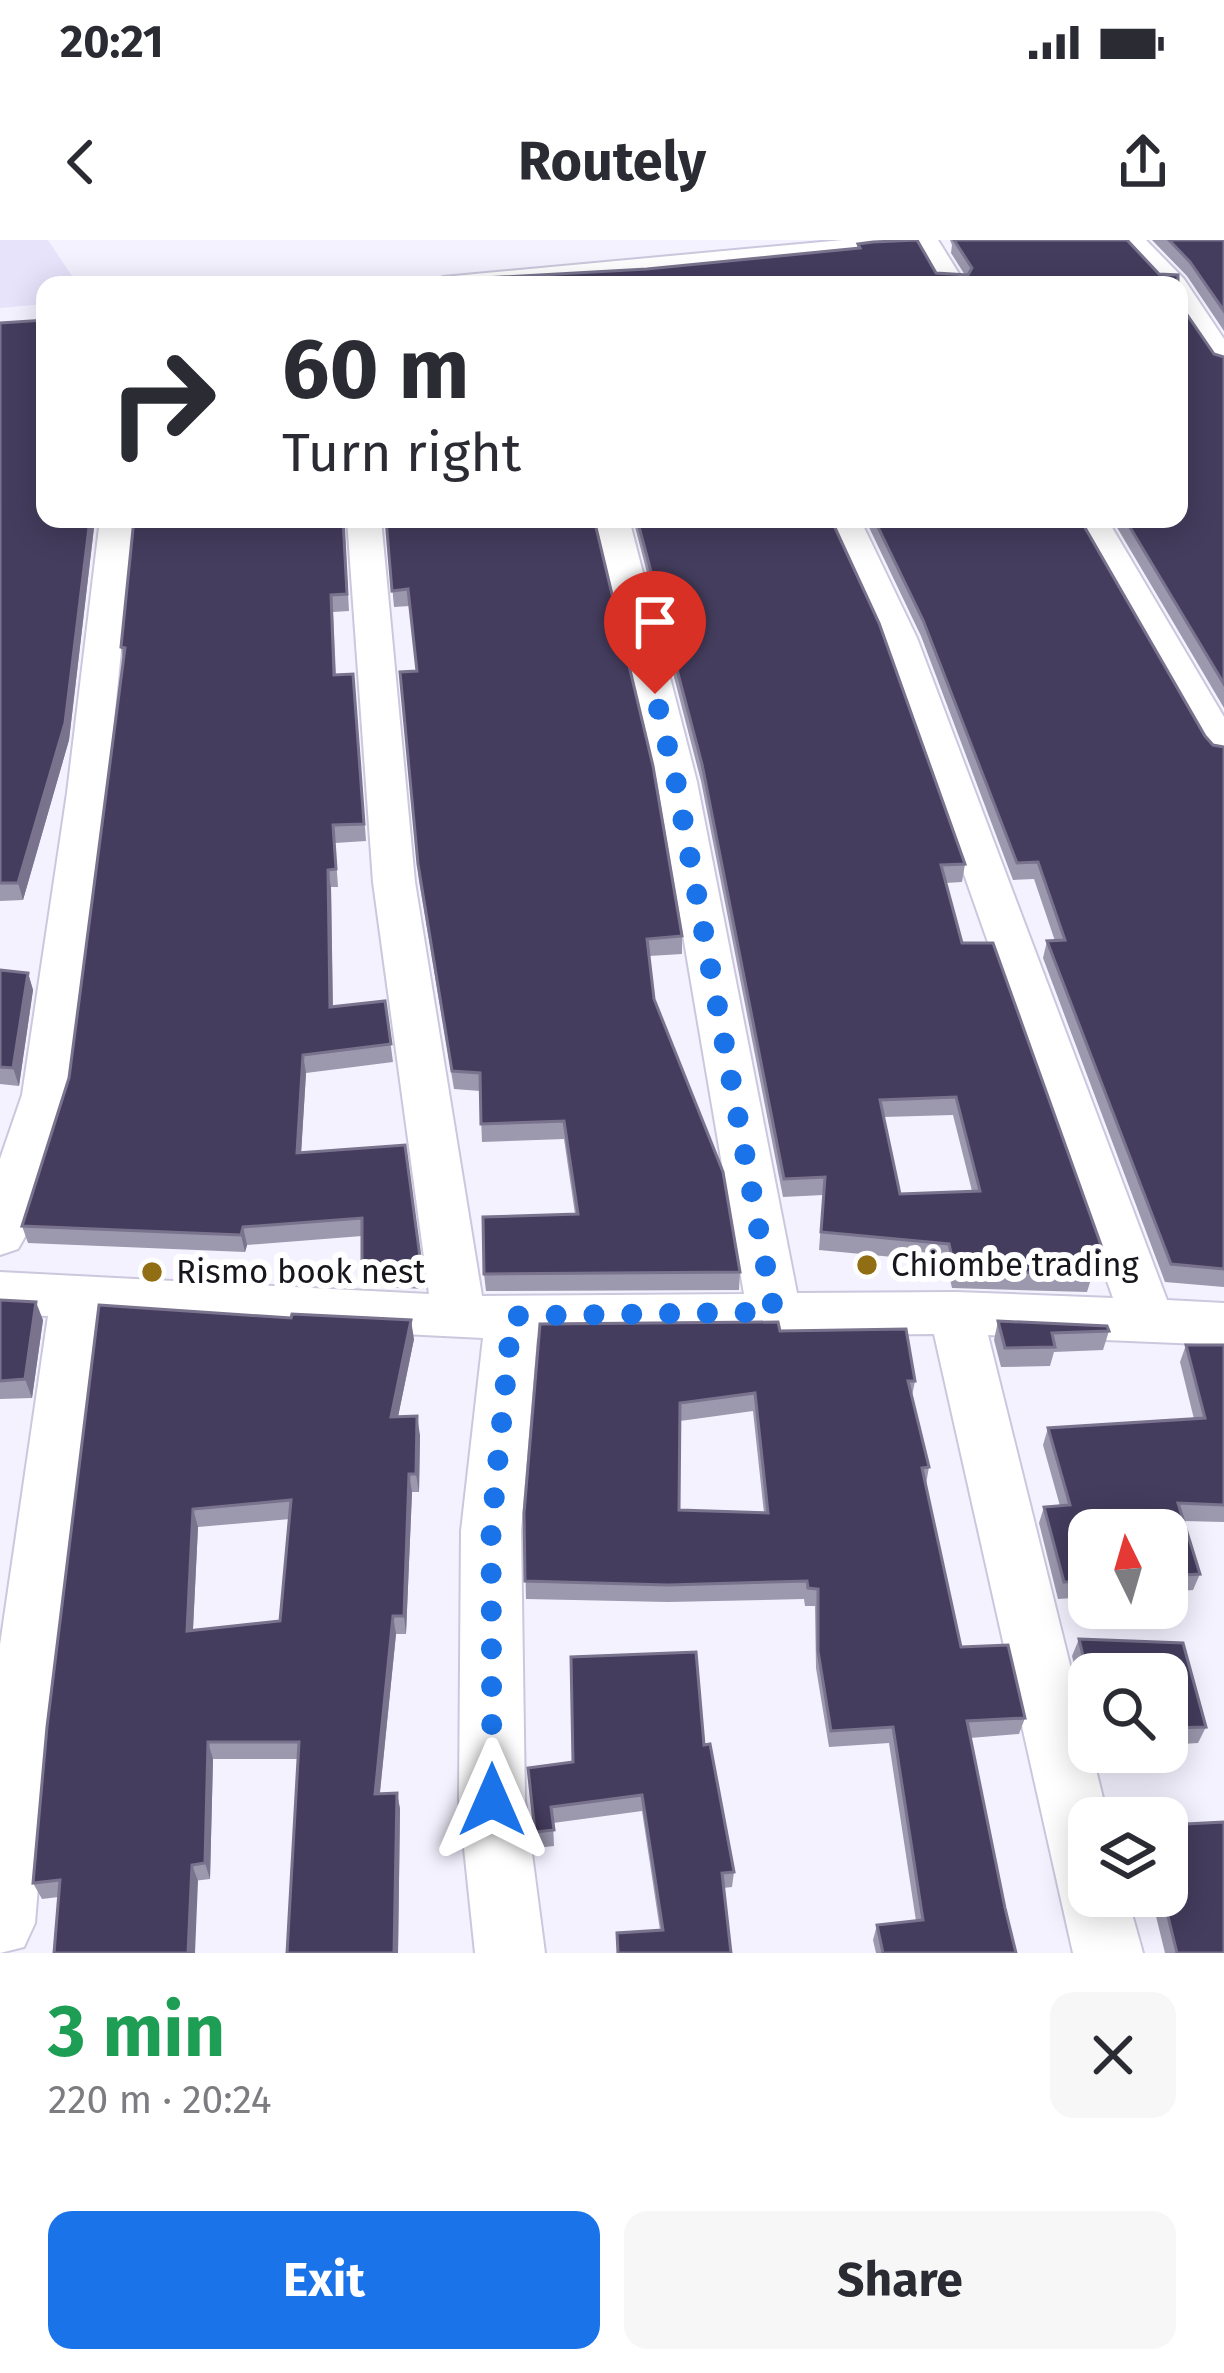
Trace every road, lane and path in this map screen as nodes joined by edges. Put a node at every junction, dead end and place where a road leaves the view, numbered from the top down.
1 (909, 240) edge
2 (925, 240) edge
3 (1131, 240) edge
4 (737, 273) edge
5 (656, 276) edge
6 (947, 276) edge
7 (1165, 276) edge
8 (1188, 307) edge
9 (1224, 361) edge
10 (116, 528) edge
11 (365, 528) edge
12 (614, 528) edge
13 (847, 528) edge
14 (1095, 528) edge
15 (1224, 750) edge
16 (0, 1235) edge
17 (0, 1293) edge
18 (77, 1298) junction
19 (774, 1312) junction
20 (956, 1313) junction
21 (486, 1316) junction
22 (1147, 1319) junction
23 (1224, 1324) edge
24 (1070, 1797) edge
25 (1099, 1917) edge
26 (0, 1923) edge
27 (510, 1953) edge
28 (1108, 1953) edge

1 - 4 street
2 - 6 street
3 - 7 street
4 - 5 street
8 - 9 street
10 - 16 street
11 - 21 street
12 - 19 street
13 - 22 street
14 - 15 street
17 - 18 street
18 - 21 street
18 - 26 street
19 - 20 street
19 - 21 street
20 - 22 street
20 - 24 street
21 - 27 street
22 - 23 street
25 - 28 street

